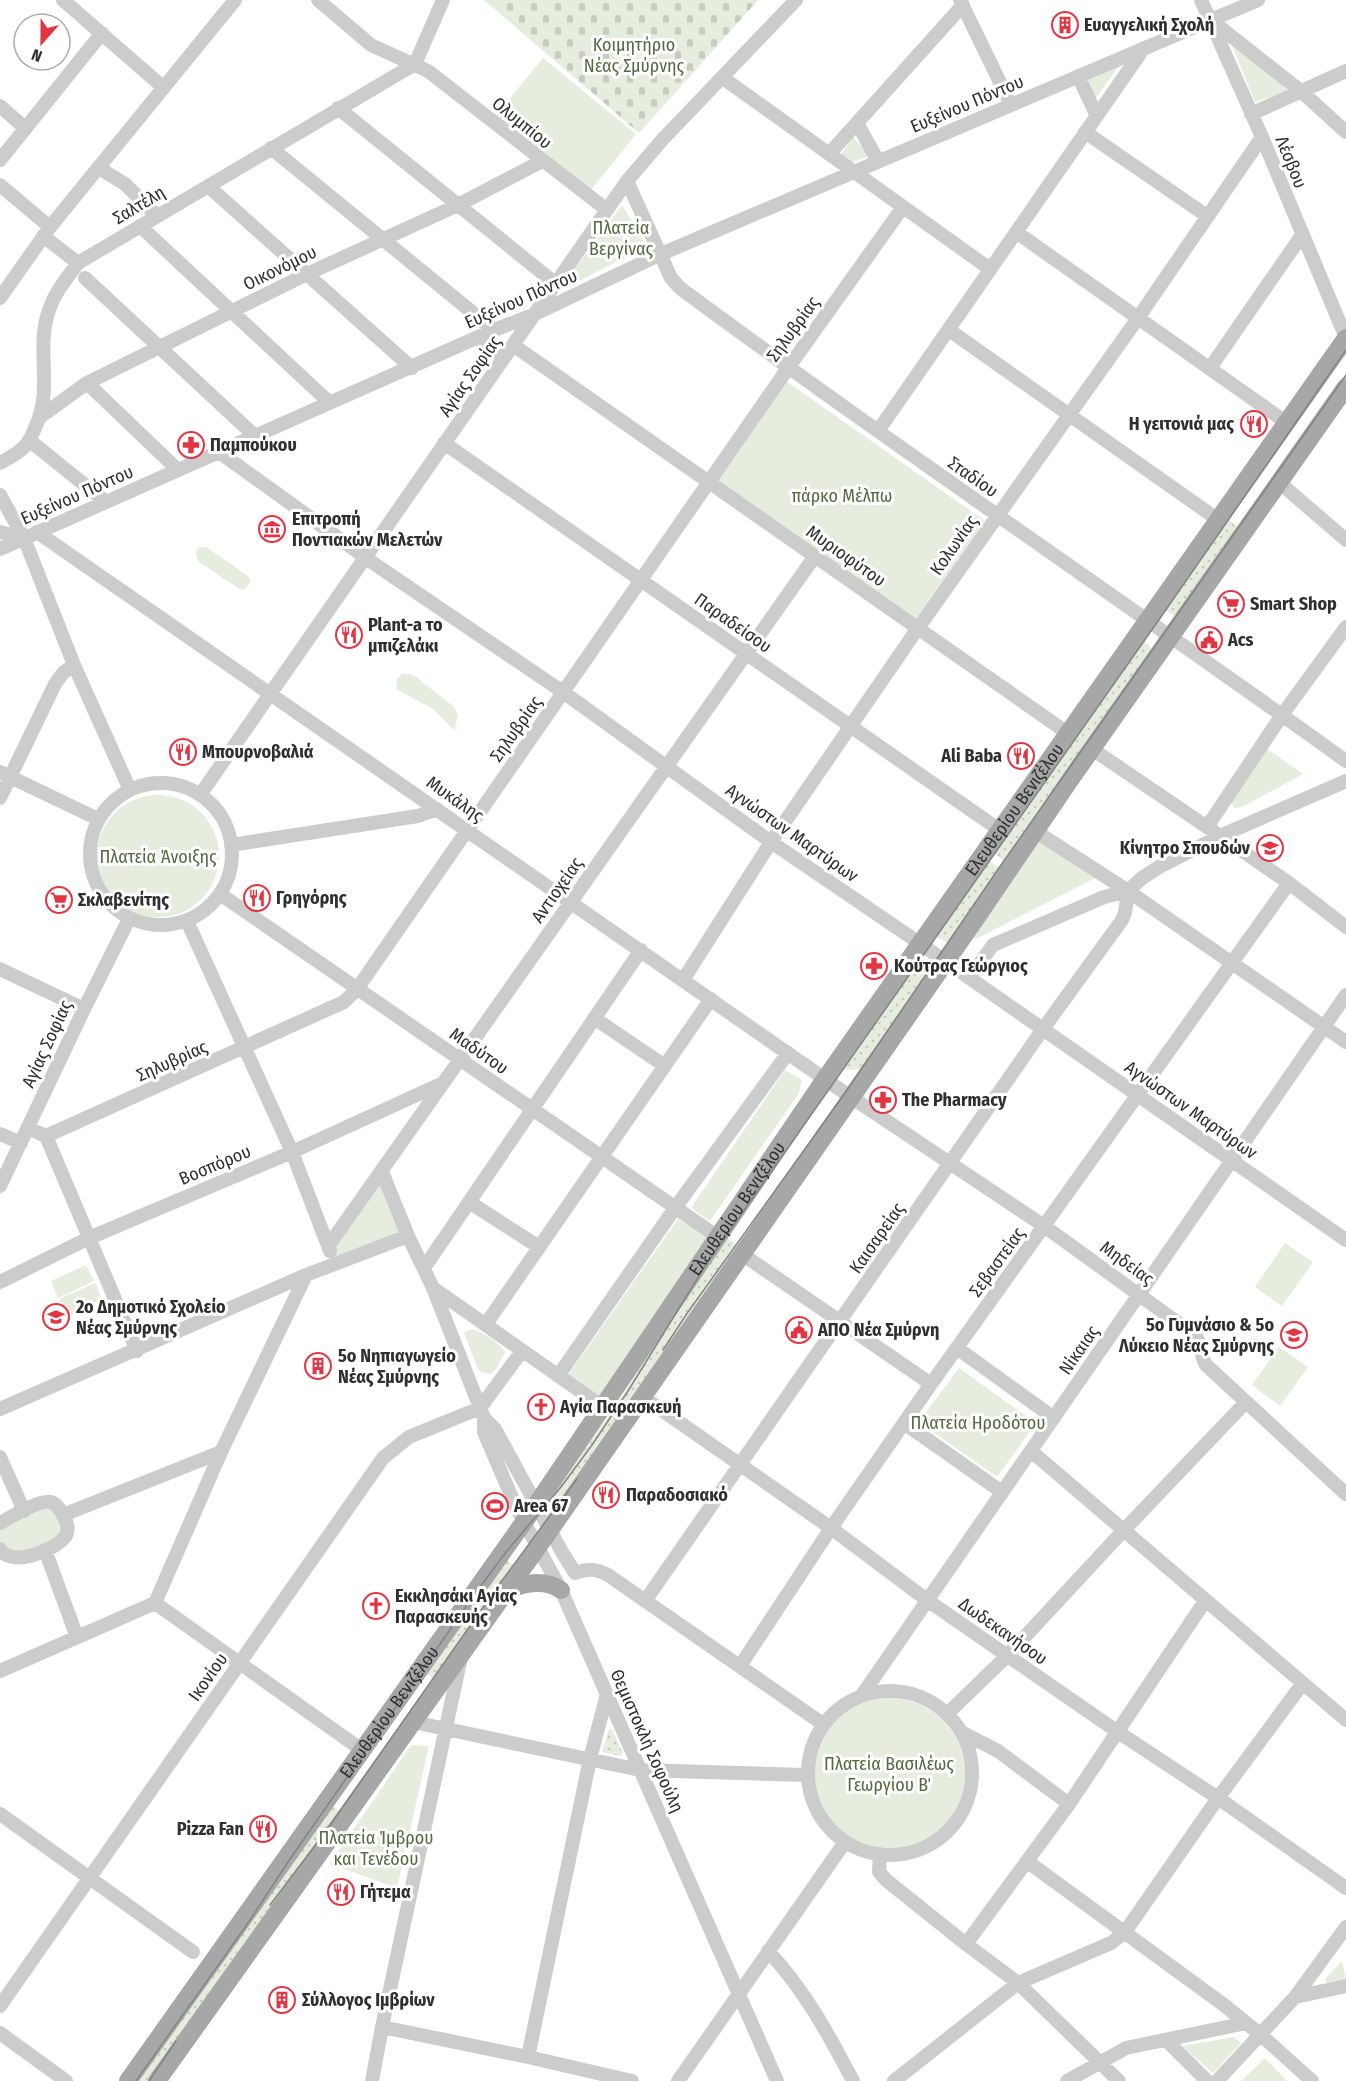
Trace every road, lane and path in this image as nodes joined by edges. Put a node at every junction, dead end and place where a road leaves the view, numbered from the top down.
1 (63, 0) edge
2 (236, 0) edge
3 (318, 0) edge
4 (443, 0) edge
5 (796, 0) edge
6 (1202, 0) edge
7 (1258, 0) edge
8 (962, 3) edge
9 (1210, 20) junction
10 (102, 33) junction
11 (1144, 48) junction
12 (415, 64) junction
13 (1346, 71) edge
14 (1078, 76) junction
15 (723, 78) junction
16 (164, 88) junction
17 (1302, 92) junction
18 (1011, 105) junction
19 (0, 106) edge
20 (338, 108) junction
21 (1251, 114) junction
22 (1097, 116) junction
23 (857, 123) junction
24 (25, 128) junction
25 (1085, 132) junction
26 (1346, 132) edge
27 (1262, 137) junction
28 (272, 147) junction
29 (829, 154) junction
30 (0, 160) edge
31 (542, 161) junction
32 (878, 161) junction
33 (99, 168) junction
34 (853, 171) junction
35 (627, 181) junction
36 (0, 185) edge
37 (208, 186) junction
38 (458, 205) junction
39 (903, 207) junction
40 (607, 210) junction
41 (157, 216) junction
42 (1207, 216) junction
43 (140, 226) junction
44 (46, 232) junction
45 (1016, 232) junction
46 (1302, 235) junction
47 (382, 240) junction
48 (659, 250) junction
49 (78, 263) junction
50 (990, 269) junction
51 (307, 274) junction
52 (85, 278) dead end
53 (556, 284) junction
54 (0, 298) edge
55 (233, 312) junction
56 (535, 314) junction
57 (1138, 318) junction
58 (494, 330) junction
59 (949, 330) junction
60 (1346, 338) edge
61 (475, 339) junction
62 (513, 345) junction
63 (160, 348) junction
64 (502, 361) junction
65 (412, 368) junction
66 (788, 368) junction
67 (1210, 368) junction
68 (87, 383) junction
69 (1346, 387) edge
70 (330, 403) junction
71 (1069, 415) junction
72 (40, 417) junction
73 (1287, 423) junction
74 (878, 431) junction
75 (255, 436) junction
76 (29, 440) junction
77 (444, 443) junction
78 (219, 452) junction
79 (0, 464) edge
80 (178, 470) junction
81 (708, 482) junction
82 (1280, 483) junction
83 (0, 495) edge
84 (106, 502) junction
85 (997, 516) junction
86 (1217, 519) junction
87 (0, 532) edge
88 (38, 532) junction
89 (24, 538) junction
90 (1346, 540) edge
91 (0, 549) edge
92 (815, 556) junction
93 (365, 557) junction
94 (640, 580) junction
95 (1148, 620) junction
96 (1346, 627) edge
97 (918, 628) junction
98 (1172, 636) junction
99 (746, 654) junction
100 (74, 665) junction
101 (563, 692) junction
102 (271, 693) junction
103 (1282, 715) junction
104 (851, 727) junction
105 (1069, 734) junction
106 (1092, 749) junction
107 (1346, 761) edge
108 (666, 767) junction
109 (5, 775) edge
110 (1346, 781) edge
111 (130, 790) junction
112 (200, 795) junction
113 (0, 798) edge
114 (437, 809) junction
115 (98, 819) junction
116 (1207, 827) junction
117 (467, 830) junction
118 (1001, 831) junction
119 (1035, 831) junction
120 (1220, 836) junction
121 (771, 842) junction
122 (231, 845) junction
123 (1289, 883) junction
124 (1128, 891) junction
125 (220, 894) junction
126 (571, 902) junction
127 (129, 919) junction
128 (186, 921) junction
129 (1346, 927) edge
130 (921, 945) junction
131 (641, 950) junction
132 (946, 962) junction
133 (1233, 964) junction
134 (0, 969) edge
135 (969, 978) junction
136 (683, 980) junction
137 (357, 989) junction
138 (1346, 995) edge
139 (711, 999) junction
140 (84, 1009) junction
141 (594, 1018) junction
142 (1324, 1027) junction
143 (1043, 1029) junction
144 (1346, 1042) edge
145 (245, 1047) junction
146 (788, 1053) junction
147 (460, 1060) junction
148 (665, 1066) junction
149 (825, 1079) junction
150 (445, 1082) junction
151 (1137, 1095) junction
152 (851, 1097) junction
153 (532, 1109) junction
154 (28, 1128) junction
155 (0, 1134) edge
156 (46, 1136) junction
157 (21, 1143) junction
158 (292, 1152) junction
159 (602, 1158) junction
160 (1232, 1161) junction
161 (951, 1163) junction
162 (382, 1172) junction
163 (0, 1186) edge
164 (469, 1202) junction
165 (675, 1208) junction
166 (1044, 1226) junction
167 (408, 1236) junction
168 (89, 1238) junction
169 (718, 1238) junction
170 (1346, 1240) edge
171 (329, 1245) junction
172 (539, 1247) junction
173 (742, 1254) junction
174 (335, 1264) junction
175 (424, 1268) junction
176 (306, 1275) junction
177 (0, 1282) edge
178 (433, 1288) junction
179 (1139, 1294) junction
180 (840, 1322) junction
181 (486, 1324) junction
182 (957, 1348) junction
183 (137, 1351) junction
184 (522, 1351) junction
185 (558, 1376) junction
186 (931, 1384) junction
187 (643, 1397) junction
188 (1246, 1402) junction
189 (603, 1407) junction
190 (0, 1409) edge
191 (482, 1413) junction
192 (1054, 1418) junction
193 (904, 1424) junction
194 (1031, 1451) junction
195 (222, 1452) junction
196 (0, 1457) edge
197 (740, 1464) junction
198 (1002, 1492) junction
199 (1346, 1494) edge
200 (536, 1505) junction
201 (24, 1511) junction
202 (63, 1515) junction
203 (523, 1521) junction
204 (0, 1523) edge
205 (831, 1528) junction
206 (550, 1530) junction
207 (1123, 1531) junction
208 (539, 1546) junction
209 (0, 1549) edge
210 (45, 1550) junction
211 (575, 1573) junction
212 (561, 1590) junction
213 (505, 1591) junction
214 (927, 1600) junction
215 (645, 1601) junction
216 (1205, 1601) junction
217 (155, 1603) junction
218 (77, 1637) junction
219 (462, 1653) junction
220 (1007, 1656) junction
221 (240, 1663) junction
222 (740, 1666) junction
223 (0, 1671) edge
224 (1303, 1683) junction
225 (607, 1694) junction
226 (862, 1695) junction
227 (947, 1714) junction
228 (1346, 1720) edge
229 (413, 1722) junction
230 (823, 1724) junction
231 (446, 1730) junction
232 (961, 1732) junction
233 (1118, 1732) junction
234 (362, 1750) junction
235 (591, 1759) junction
236 (640, 1770) junction
237 (807, 1775) junction
238 (1218, 1798) junction
239 (1069, 1804) junction
240 (0, 1814) edge
241 (845, 1842) junction
242 (880, 1854) junction
243 (1028, 1862) junction
244 (90, 1878) junction
245 (1346, 1888) edge
246 (1346, 1927) edge
247 (1125, 1932) junction
248 (966, 1944) junction
249 (768, 1951) junction
250 (193, 1952) dead end
251 (1018, 1983) junction
252 (1346, 1986) edge
253 (739, 1995) junction
254 (1295, 1997) junction
255 (0, 2006) edge
256 (1246, 2023) junction
257 (382, 2027) junction
258 (0, 2033) edge
259 (1261, 2035) junction
260 (1166, 2040) junction
261 (528, 2057) junction
262 (1099, 2062) junction
263 (1223, 2079) edge
264 (66, 2081) edge
265 (128, 2081) edge
266 (157, 2081) edge
267 (372, 2081) edge
268 (632, 2081) edge
269 (678, 2081) edge
270 (777, 2081) edge
271 (853, 2081) edge
272 (894, 2081) edge
273 (1067, 2081) edge
274 (1119, 2081) edge
275 (1207, 2081) edge
276 (1312, 2081) edge

1 - 10 street
2 - 16 street
3 - 12 street, Ολυμπίου
4 - 12 street
5 - 15 street, Αγίας Σοφίας
6 - 9 street, Λέσβου
7 - 9 street, Ευξείνου Πόντου
8 - 18 street
8 - 23 street
9 - 11 street, Ευξείνου Πόντου
9 - 17 street
9 - 21 street, Λέσβου
10 - 16 street
10 - 24 street
11 - 14 street, Ευξείνου Πόντου
11 - 22 street
12 - 20 street, Σαλτέλη
12 - 31 street, Ολυμπίου
13 - 17 street
14 - 18 street, Ευξείνου Πόντου
14 - 22 street
15 - 29 street
15 - 35 street, Αγίας Σοφίας
16 - 33 street
17 - 21 street
17 - 26 street
18 - 32 street, Ευξείνου Πόντου
19 - 24 street
20 - 28 street, Σαλτέλη
20 - 38 street
21 - 27 street, Λέσβου
22 - 25 street
23 - 29 street
23 - 32 street
24 - 30 street
25 - 42 street
25 - 45 street
27 - 42 street, Κολωνίας
27 - 46 street, Λέσβου
28 - 37 street, Σαλτέλη
28 - 47 street
29 - 34 street
31 - 38 street, Οικονόμου
31 - 40 street, Ολυμπίου
32 - 34 street, Ευξείνου Πόντου
33 - 41 street
33 - 44 street
34 - 39 street
34 - 48 street, Ευξείνου Πόντου
35 - 40 street, Αγίας Σοφίας
35 - 48 street, Σταδίου
36 - 44 street
37 - 41 street, Σαλτέλη
37 - 51 street
38 - 47 street, Οικονόμου
38 - 53 street
39 - 50 street
39 - 66 street, Σηλυβρίας
40 - 53 street, Αγίας Σοφίας
41 - 43 street, Σαλτέλη
42 - 57 street, Κολωνίας
43 - 49 street, Σαλτέλη
43 - 55 street
44 - 49 street
44 - 54 street
45 - 50 street
45 - 57 street
46 - 60 street, Λέσβου
46 - 67 street
47 - 51 street, Οικονόμου
47 - 58 street
48 - 56 street, Ευξείνου Πόντου
48 - 66 street, Σταδίου
49 - 72 street, Σαλτέλη
50 - 59 street
51 - 55 street, Οικονόμου
51 - 65 street
52 - 63 street
53 - 56 street, Αγίας Σοφίας
55 - 63 street, Οικονόμου
55 - 70 street
56 - 58 street, Ευξείνου Πόντου
56 - 62 street, Αγίας Σοφίας
57 - 67 street
57 - 71 street, Κολωνίας
58 - 61 street, Ευξείνου Πόντου
59 - 71 street
59 - 74 street
60 - 73 main road, Ελευθερίου Βενιζέλου
61 - 64 street
61 - 65 street, Ευξείνου Πόντου
62 - 64 street, Αγίας Σοφίας
62 - 81 street, Μυριοφύτου
63 - 68 street, Οικονόμου
63 - 75 street
64 - 77 street, Αγίας Σοφίας
65 - 70 street, Ευξείνου Πόντου
66 - 74 street, Σταδίου
66 - 81 street, Σηλυβρίας
67 - 73 street
68 - 72 street, Οικονόμου
68 - 80 street
69 - 82 main road, Ελευθερίου Βενιζέλου
70 - 75 street, Ευξείνου Πόντου
71 - 85 street, Κολωνίας
71 - 86 street
72 - 76 street, Σαλτέλη
73 - 86 main road, Ελευθερίου Βενιζέλου
74 - 85 street, Σταδίου
75 - 78 street, Ευξείνου Πόντου
76 - 79 street, Σαλτέλη
76 - 84 street
77 - 93 street, Αγίας Σοφίας
77 - 94 street, Παραδείσου
78 - 80 street, Ευξείνου Πόντου
78 - 93 street, Αγνώστων Μαρτύρων
80 - 84 street, Ευξείνου Πόντου
81 - 92 street, Μυριοφύτου
81 - 94 street, Σηλυβρίας
82 - 90 street
82 - 98 main road, Ελευθερίου Βενιζέλου
83 - 89 street
84 - 88 street, Ευξείνου Πόντου
85 - 95 street, Σταδίου
85 - 97 street, Κολωνίας
86 - 95 main road, Ελευθερίου Βενιζέλου
87 - 89 street
88 - 89 street, Ευξείνου Πόντου
88 - 102 street, Μυκάλης
89 - 91 street, Ευξείνου Πόντου
89 - 100 street
92 - 97 street, Μυριοφύτου
92 - 99 street, Αντιοχείας
93 - 101 street, Αγνώστων Μαρτύρων
93 - 102 street, Αγίας Σοφίας
94 - 99 street, Παραδείσου
94 - 101 street, Σηλυβρίας
95 - 98 street, Σταδίου
95 - 105 main road, Ελευθερίου Βενιζέλου
96 - 103 street
97 - 104 street, Κολωνίας
97 - 105 street, Μυριοφύτου
98 - 103 street, Σταδίου
98 - 106 main road, Ελευθερίου Βενιζέλου
99 - 104 street, Παραδείσου
99 - 108 street, Αντιοχείας
100 - 109 street
100 - 111 street
101 - 108 street, Αγνώστων Μαρτύρων
101 - 117 street, Σηλυβρίας
102 - 112 street, Αγίας Σοφίας
102 - 114 street, Μυκάλης
103 - 107 street, Σταδίου
103 - 116 street
104 - 118 street, Παραδείσου
104 - 121 street, Κολωνίας
105 - 118 main road, Ελευθερίου Βενιζέλου
106 - 116 street
106 - 119 main road, Ελευθερίου Βενιζέλου
108 - 121 street, Αγνώστων Μαρτύρων
108 - 126 street, Αντιοχείας
109 - 113 street
109 - 115 street
110 - 120 street
111 - 112 street
111 - 115 street
112 - 122 street
114 - 117 street, Μυκάλης
114 - 122 street
115 - 127 street
116 - 120 street
117 - 126 street, Μυκάλης
117 - 137 street, Σηλυβρίας
118 - 130 main road, Ελευθερίου Βενιζέλου
119 - 124 street
119 - 132 main road, Ελευθερίου Βενιζέλου
120 - 123 street
120 - 124 street
121 - 130 street, Αγνώστων Μαρτύρων
121 - 136 street, Κολωνίας
122 - 125 street
123 - 129 street
123 - 133 street, Σεβαστείας
124 - 133 street
124 - 135 street
124 - 143 street, Καισαρείας
125 - 128 street
125 - 137 street, Μαδύτου
126 - 131 street, Μυκάλης
126 - 147 street, Αντιοχείας
127 - 128 street
127 - 140 street, Αγίας Σοφίας
128 - 145 street
130 - 132 street, Αγνώστων Μαρτύρων
130 - 149 main road, Ελευθερίου Βενιζέλου
131 - 136 street, Μυκάλης
131 - 141 street
132 - 135 street, Αγνώστων Μαρτύρων
132 - 152 main road, Ελευθερίου Βενιζέλου
133 - 142 street
133 - 151 street, Σεβαστείας
134 - 140 street
135 - 143 street, Αγνώστων Μαρτύρων
136 - 139 street, Μυκάλης
137 - 145 street, Σηλυβρίας
137 - 147 street, Μαδύτου
138 - 142 street, Νίκαιας
139 - 146 street, Μυκάλης
139 - 148 street
140 - 154 street, Αγίας Σοφίας
141 - 148 street
141 - 153 street
142 - 144 street
142 - 160 street, Νίκαιας
143 - 151 street, Αγνώστων Μαρτύρων
143 - 161 street, Καισαρείας
145 - 156 street, Σηλυβρίας
145 - 158 street
146 - 149 street, Μυκάλης
146 - 165 street
147 - 150 street, Αντιοχείας
147 - 153 street, Μαδύτου
148 - 159 street
149 - 152 street, Μυκάλης
149 - 169 main road, Ελευθερίου Βενιζέλου
150 - 158 street, Βοσπόρου
150 - 162 street, Αντιοχείας
151 - 160 street, Αγνώστων Μαρτύρων
151 - 166 street, Σεβαστείας
152 - 161 street, Μηδείας
152 - 173 main road, Ελευθερίου Βενιζέλου
153 - 159 street, Μαδύτου
153 - 164 street
154 - 156 street
154 - 157 street, Αγίας Σοφίας
155 - 157 street
156 - 168 street
157 - 163 street, Αγίας Σοφίας
158 - 168 street, Βοσπόρου
158 - 171 street
159 - 165 street, Μαδύτου
159 - 172 street
160 - 170 street, Αγνώστων Μαρτύρων
160 - 179 street, Νίκαιας
161 - 166 street, Μηδείας
161 - 180 street, Καισαρείας
162 - 167 street, Θεμιστοκλή Σοφούλη
162 - 171 street, Αντιοχείας
164 - 172 street
164 - 175 street
165 - 169 street, Μαδύτου
165 - 185 street
166 - 179 street, Μηδείας
166 - 182 street, Σεβαστείας
167 - 174 street
167 - 175 street, Θεμιστοκλή Σοφούλη
168 - 177 street, Βοσπόρου
168 - 183 street
169 - 189 main road, Ελευθερίου Βενιζέλου
171 - 174 street
172 - 181 street
173 - 180 street
173 - 187 main road, Ελευθερίου Βενιζέλου
174 - 176 street
175 - 178 street, Θεμιστοκλή Σοφούλη
176 - 183 street
176 - 195 street
178 - 181 street
178 - 191 street, Θεμιστοκλή Σοφούλη
179 - 188 street, Μηδείας
179 - 192 street, Νίκαιας
180 - 186 street
180 - 197 street, Καισαρείας
181 - 184 street
182 - 186 street, Σεβαστείας
182 - 192 street
183 - 190 street
184 - 185 street
184 - 191 street
185 - 189 street
186 - 193 street, Σεβαστείας
187 - 197 street, Δωδεκανήσου
187 - 206 main road, Ελευθερίου Βενιζέλου
188 - 199 street, Μηδείας
188 - 207 street
189 - 200 main road, Ελευθερίου Βενιζέλου
191 - 200 street, Θεμιστοκλή Σοφούλη
191 - 203 street, Θεμιστοκλή Σοφούλη
191 - 221 street, Ικονίου
192 - 194 street, Νίκαιας
193 - 198 street
193 - 205 street, Σεβαστείας
194 - 198 street, Νίκαιας
194 - 207 street
195 - 202 street
195 - 217 street
196 - 201 street
197 - 205 street, Δωδεκανήσου
197 - 215 street, Καισαρείας
198 - 214 street, Νίκαιας
200 - 203 main road, Ελευθερίου Βενιζέλου
200 - 206 street, Θεμιστοκλή Σοφούλη
201 - 202 street
201 - 204 street
202 - 210 street
203 - 208 street, Θεμιστοκλή Σοφούλη
203 - 234 main road, Ελευθερίου Βενιζέλου
205 - 214 street, Δωδεκανήσου
205 - 222 street, Σεβαστείας
206 - 208 main road, Ελευθερίου Βενιζέλου
206 - 211 street, Θεμιστοκλή Σοφούλη
207 - 216 street
207 - 220 street
208 - 212 street, Θεμιστοκλή Σοφούλη
208 - 213 main road, Ελευθερίου Βενιζέλου
209 - 210 street
210 - 218 street
211 - 212 street
211 - 215 street
212 - 213 main road
212 - 225 street, Θεμιστοκλή Σοφούλη
213 - 219 main road, Ελευθερίου Βενιζέλου
214 - 220 street, Δωδεκανήσου
214 - 226 street, Νίκαιας
215 - 222 street
216 - 224 street
216 - 233 street
217 - 218 street
217 - 221 street
218 - 223 street
219 - 229 main road, Ελευθερίου Βενιζέλου
219 - 231 street
220 - 227 street
220 - 233 street, Δωδεκανήσου
221 - 234 street
221 - 244 street, Ικονίου
222 - 230 street
224 - 228 street
224 - 238 street
225 - 235 street
225 - 236 street, Θεμιστοκλή Σοφούλη
226 - 227 street
226 - 230 street
227 - 232 street
229 - 231 street
229 - 266 main road, Ελευθερίου Βενιζέλου
230 - 237 street
231 - 235 street
231 - 257 street
232 - 239 street
232 - 242 street
233 - 238 street, Δωδεκανήσου
233 - 239 street
234 - 265 main road, Ελευθερίου Βενιζέλου
235 - 236 street
235 - 261 street
236 - 237 street
236 - 253 street, Θεμιστοκλή Σοφούλη
237 - 241 street
238 - 245 street, Δωδεκανήσου
238 - 247 street
239 - 243 street
240 - 244 street
241 - 242 street
241 - 249 street
242 - 248 street
243 - 247 street
243 - 248 street
244 - 250 street
244 - 255 street, Ικονίου
246 - 254 street
247 - 251 street
247 - 256 street
248 - 251 street
249 - 253 street
249 - 271 street
251 - 262 street
251 - 272 street
252 - 254 street
253 - 269 street
253 - 270 street, Θεμιστοκλή Σοφούλη
254 - 259 street
256 - 259 street
256 - 260 street
257 - 261 street
257 - 267 street
258 - 264 street
259 - 263 street
259 - 276 street
260 - 262 street
260 - 275 street
261 - 268 street
262 - 273 street
262 - 274 street

